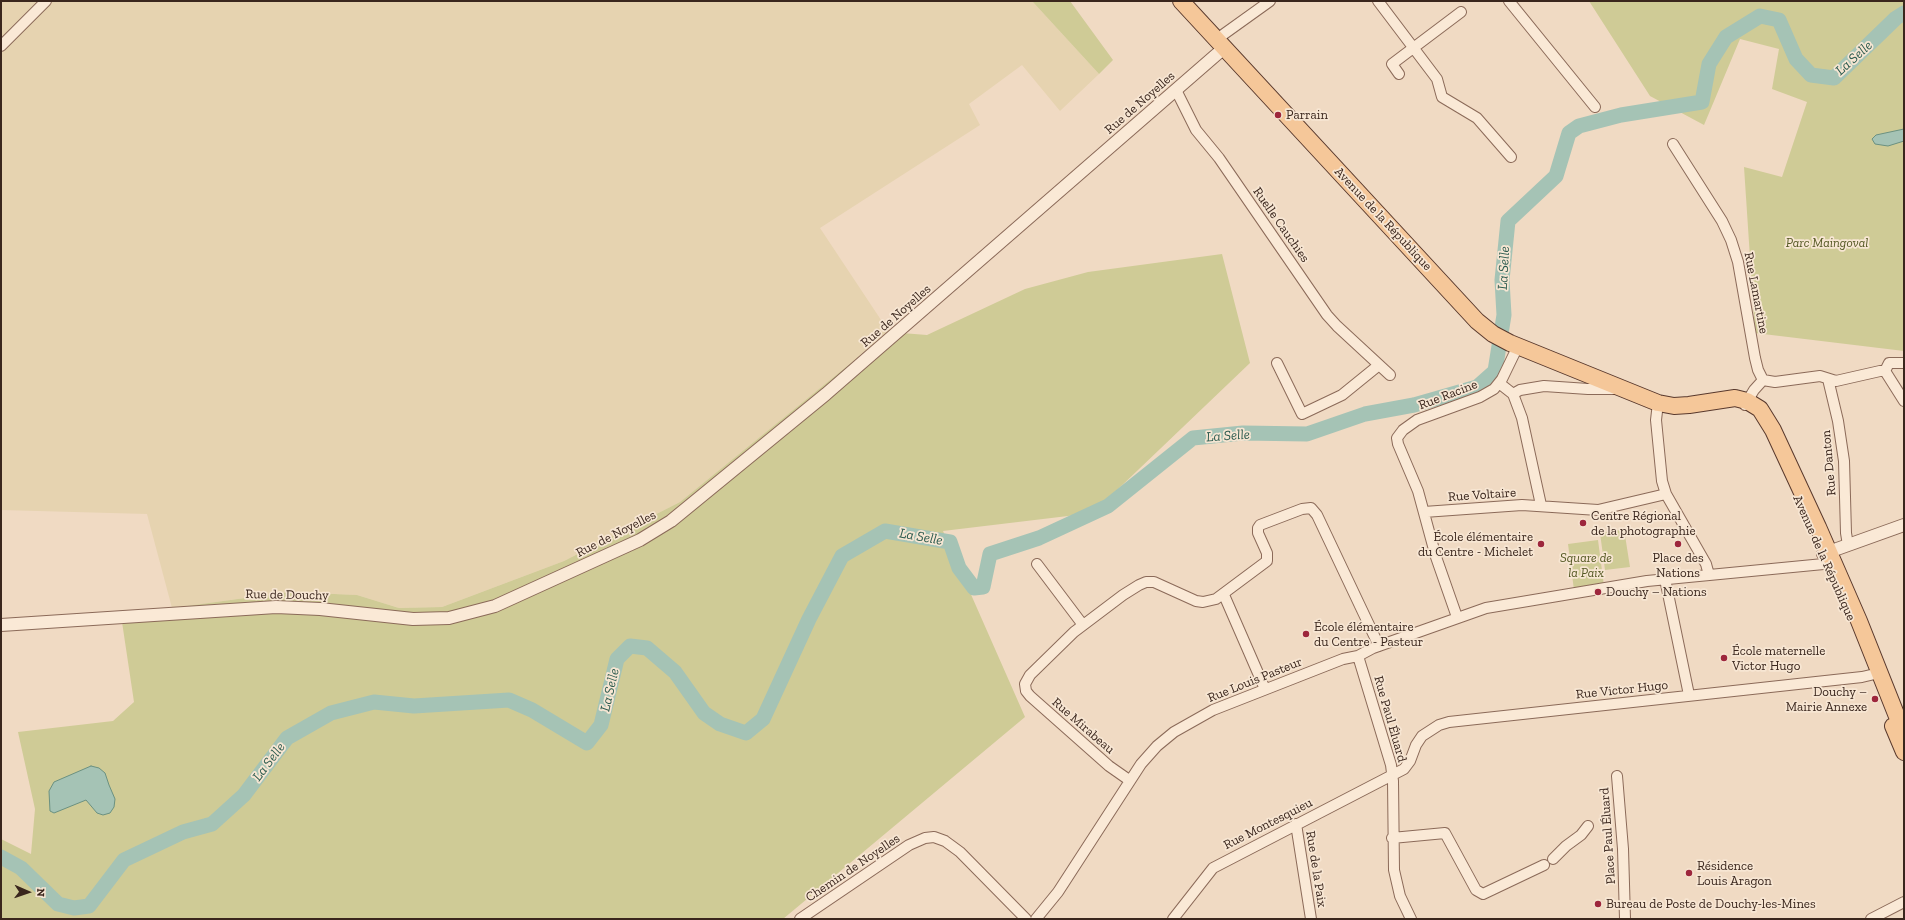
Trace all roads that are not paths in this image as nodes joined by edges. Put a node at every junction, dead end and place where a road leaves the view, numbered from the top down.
1 (46, 1) edge
2 (1181, 1) edge
3 (1270, 1) edge
4 (1378, 1) edge
5 (1509, 1) edge
6 (1461, 12) dead end
7 (1221, 43) junction
8 (1, 46) edge
9 (1414, 48) junction
10 (1399, 74) dead end
11 (1176, 90) junction
12 (1595, 107) dead end
13 (1673, 144) dead end
14 (1511, 157) dead end
15 (1514, 344) junction
16 (1277, 363) dead end
17 (1904, 363) edge
18 (1379, 365) junction
19 (1885, 371) junction
20 (1390, 375) dead end
21 (1828, 379) junction
22 (1763, 380) junction
23 (1499, 383) junction
24 (1620, 389) junction
25 (1513, 394) junction
26 (1904, 401) edge
27 (1658, 403) junction
28 (1746, 404) junction
29 (1666, 494) junction
30 (1541, 505) junction
31 (1424, 512) junction
32 (1904, 525) edge
33 (1848, 545) junction
34 (1828, 558) junction
35 (1037, 564) dead end
36 (564, 575) joint
37 (1709, 575) junction
38 (1665, 579) junction
39 (1224, 594) junction
40 (1457, 617) junction
41 (1, 625) edge
42 (1083, 625) junction
43 (1379, 646) junction
44 (1358, 656) junction
45 (1876, 674) junction
46 (1265, 689) junction
47 (1689, 696) junction
48 (1904, 734) edge
49 (1904, 752) edge
50 (1392, 775) junction
51 (1617, 776) dead end
52 (1129, 780) junction
53 (1296, 824) junction
54 (1588, 826) dead end
55 (1392, 838) junction
56 (1904, 902) edge
57 (800, 919) edge
58 (1026, 919) edge
59 (1036, 919) edge
60 (1173, 919) edge
61 (1309, 919) edge
62 (1411, 919) edge
63 (1625, 919) edge
64 (1871, 919) edge

1 - 8 street
2 - 7 main road, Avenue de la République
3 - 7 street
4 - 9 street
5 - 12 street
6 - 9 street
7 - 11 street, Rue de Noyelles
7 - 15 main road, Avenue de la République
9 - 10 street
9 - 14 street
11 - 18 street, Ruelle Cauchies
11 - 36 street, Rue de Noyelles
13 - 22 street, Rue Lamartine
15 - 23 street, Rue Racine
15 - 24 main road, Avenue de la République
16 - 18 street
17 - 19 street
18 - 20 street, Ruelle Cauchies
19 - 21 street
19 - 26 street
21 - 22 street
21 - 33 street, Rue Danton
22 - 28 street
23 - 25 street
23 - 31 street, Rue Racine
24 - 25 street, Avenue de la République
24 - 27 main road, Avenue de la République
25 - 30 street
27 - 28 main road, Avenue de la République
27 - 29 street
28 - 34 main road, Avenue de la République
29 - 30 street
29 - 37 street
30 - 31 street, Rue Voltaire
31 - 40 street
32 - 33 street
33 - 34 street
34 - 37 street, Rue Louis Pasteur
34 - 45 main road, Avenue de la République
35 - 42 street
36 - 41 street, Rue de Douchy
37 - 38 street, Rue Louis Pasteur
38 - 40 street, Rue Louis Pasteur
38 - 47 street
39 - 42 street
39 - 43 street
39 - 46 street
40 - 43 street, Rue Louis Pasteur
42 - 52 street, Rue Mirabeau
43 - 44 street, Rue Louis Pasteur
44 - 46 street, Rue Louis Pasteur
44 - 50 street, Rue Paul Éluard
45 - 47 street, Rue Victor Hugo
45 - 48 main road, Avenue de la République
45 - 49 main road, Avenue de la République
46 - 52 street, Rue Louis Pasteur
47 - 50 street, Rue Victor Hugo
50 - 53 street, Rue Montesquieu
50 - 55 street, Rue Paul Éluard
51 - 63 street, Place Paul Éluard
52 - 59 street, Rue Louis Pasteur
53 - 60 street, Rue Montesquieu
53 - 61 street, Rue de la Paix
54 - 55 street
55 - 62 street, Rue Paul Éluard
56 - 64 street
57 - 58 street, Chemin de Noyelles

